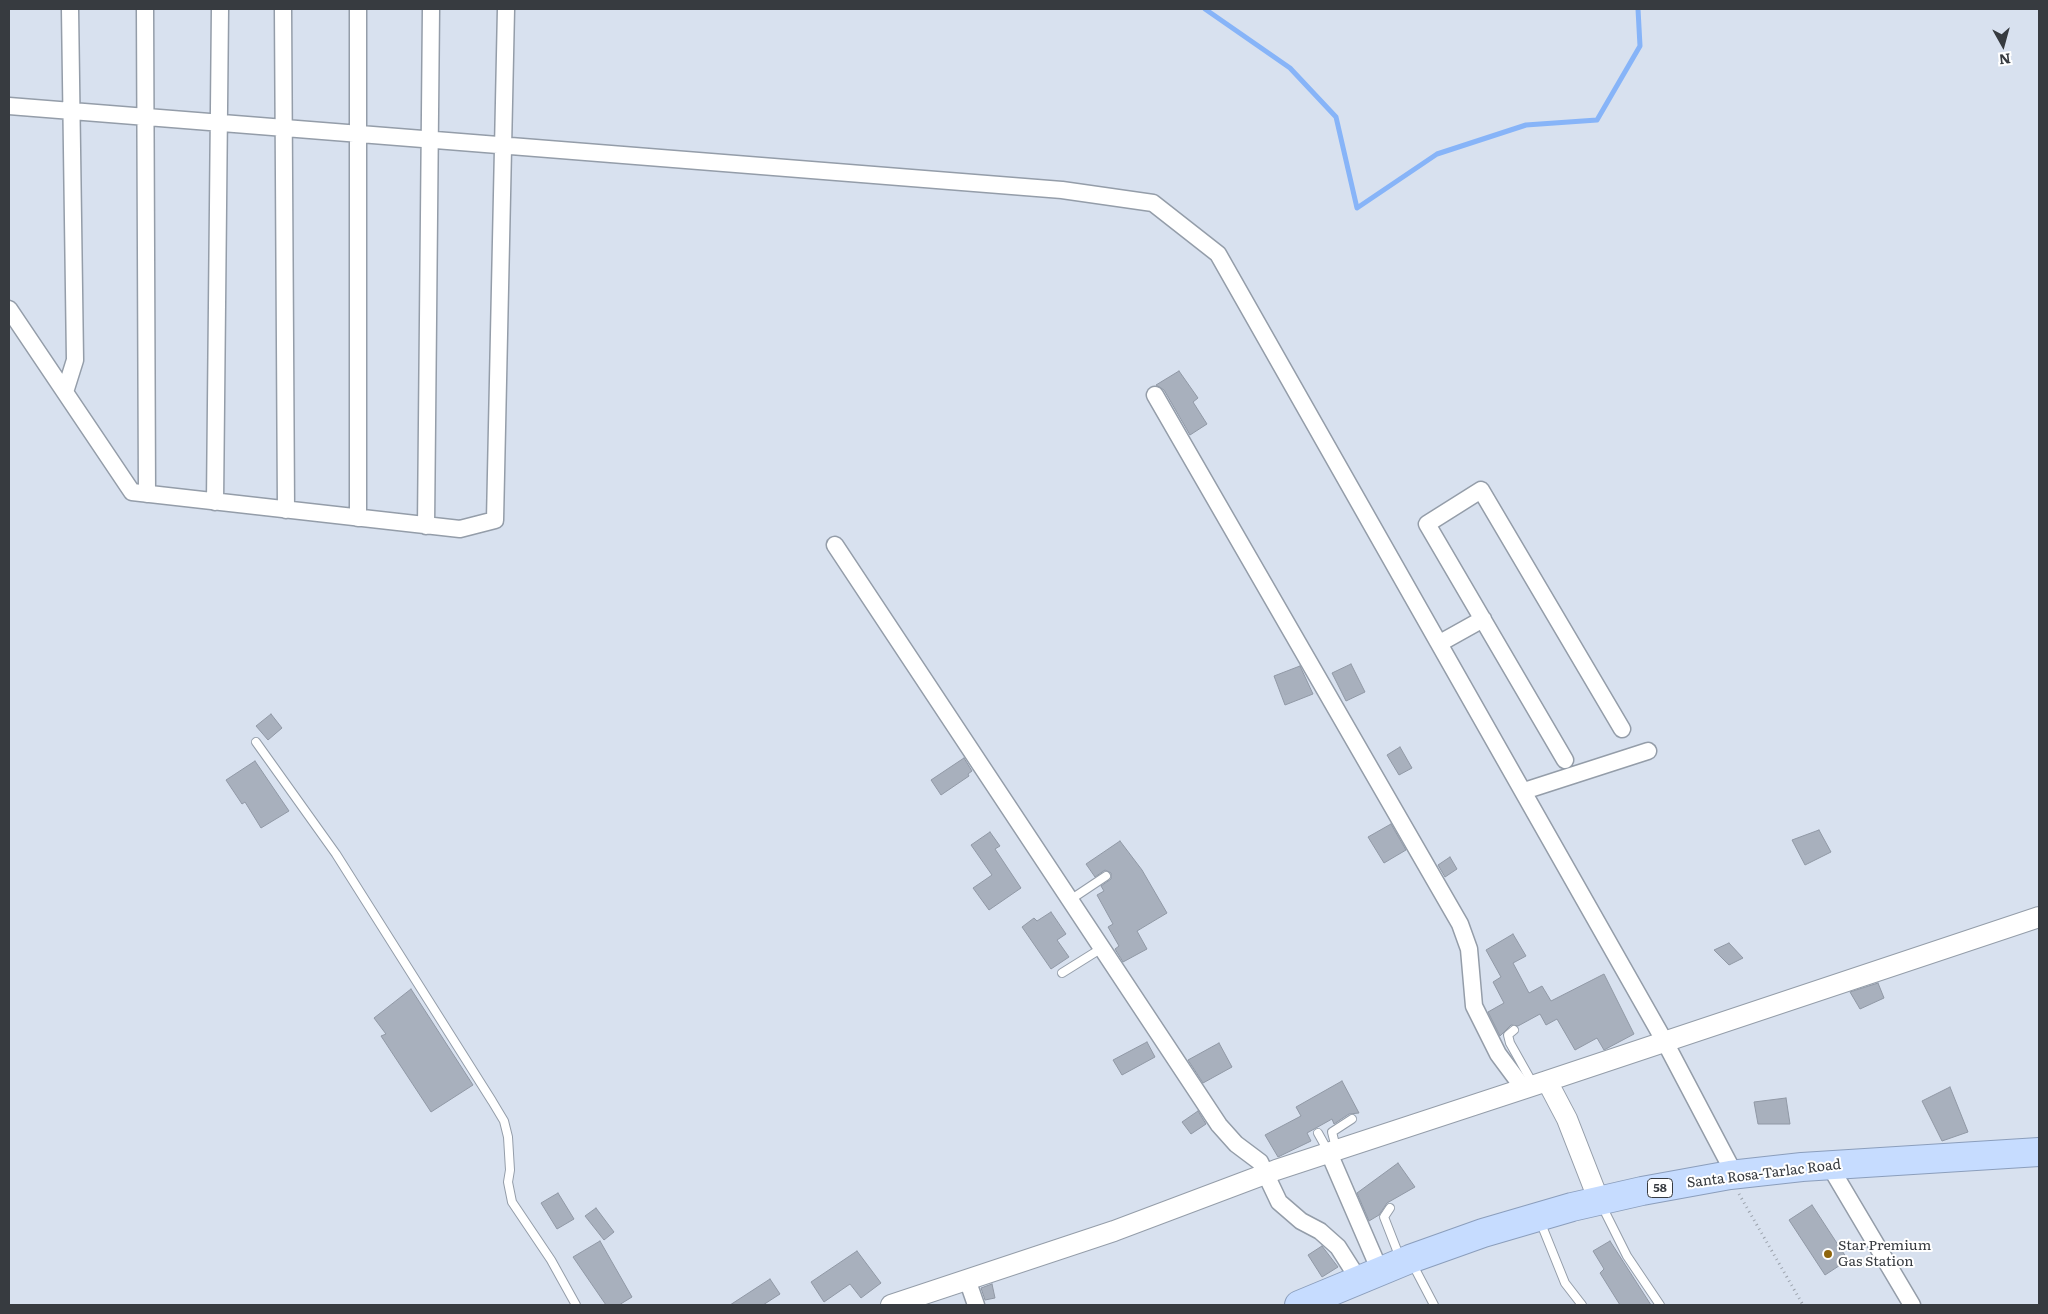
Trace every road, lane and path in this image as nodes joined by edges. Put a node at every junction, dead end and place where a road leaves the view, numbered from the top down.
1 (70, 9) edge
2 (145, 9) edge
3 (220, 9) edge
4 (283, 9) edge
5 (358, 9) edge
6 (430, 9) edge
7 (506, 9) edge
8 (9, 106) edge
9 (71, 111) junction
10 (145, 117) junction
11 (219, 123) junction
12 (284, 128) junction
13 (358, 134) junction
14 (430, 140) junction
15 (504, 146) junction
16 (9, 309) edge
17 (65, 392) junction
18 (1155, 394) dead end
19 (147, 494) junction
20 (215, 502) junction
21 (286, 510) junction
22 (358, 518) junction
23 (426, 526) junction
24 (835, 545) dead end
25 (1483, 619) junction
26 (1440, 643) junction
27 (1622, 729) dead end
28 (256, 742) dead end
29 (1648, 751) dead end
30 (1565, 760) dead end
31 (1524, 791) junction
32 (1106, 876) dead end
33 (1070, 900) junction
34 (2039, 917) edge
35 (1102, 948) junction
36 (1062, 972) dead end
37 (1514, 1030) dead end
38 (1665, 1042) junction
39 (1535, 1085) junction
40 (1352, 1119) dead end
41 (1318, 1133) dead end
42 (1333, 1152) junction
43 (2039, 1152) edge
44 (1829, 1165) junction
45 (1265, 1174) junction
46 (1732, 1175) junction
47 (1599, 1201) junction
48 (1390, 1208) dead end
49 (1538, 1216) junction
50 (1388, 1268) junction
51 (967, 1279) junction
52 (1307, 1304) edge
53 (576, 1305) edge
54 (891, 1305) edge
55 (976, 1305) edge
56 (1434, 1305) edge
57 (1582, 1305) edge
58 (1660, 1305) edge
59 (1802, 1305) edge
60 (1912, 1305) edge

1 - 9 street
2 - 10 street
3 - 11 street
4 - 12 street
5 - 13 street
6 - 14 street
7 - 15 street
8 - 9 street
9 - 10 street
9 - 17 street
10 - 11 street
10 - 19 street
11 - 12 street
11 - 20 street
12 - 13 street
12 - 21 street
13 - 14 street
13 - 22 street
14 - 15 street
14 - 23 street
15 - 23 street
15 - 26 street
16 - 17 street
17 - 19 street
18 - 39 street
19 - 20 street
20 - 21 street
21 - 22 street
22 - 23 street
24 - 33 street
25 - 26 street
25 - 27 street
25 - 30 street
26 - 31 street
28 - 53 lane
29 - 31 street
31 - 38 street
32 - 33 lane
33 - 35 street
34 - 38 street
35 - 36 lane
35 - 45 street
37 - 39 lane
38 - 39 street
38 - 46 street
39 - 42 street
39 - 47 street
40 - 42 lane
41 - 42 lane
42 - 45 street
42 - 50 street
43 - 44 highway, Santa Rosa-Tarlac Road / 58
44 - 46 highway, Santa Rosa-Tarlac Road / 58
44 - 60 street
45 - 50 street
45 - 51 street
46 - 47 highway, Santa Rosa-Tarlac Road / 58
46 - 59 path
47 - 49 highway, Santa Rosa-Tarlac Road / 58
47 - 58 lane
48 - 50 lane
49 - 50 highway, Santa Rosa-Tarlac Road / 58
49 - 57 lane
50 - 52 highway, Santa Rosa-Tarlac Road / 58
50 - 56 lane
51 - 54 street
51 - 55 street

